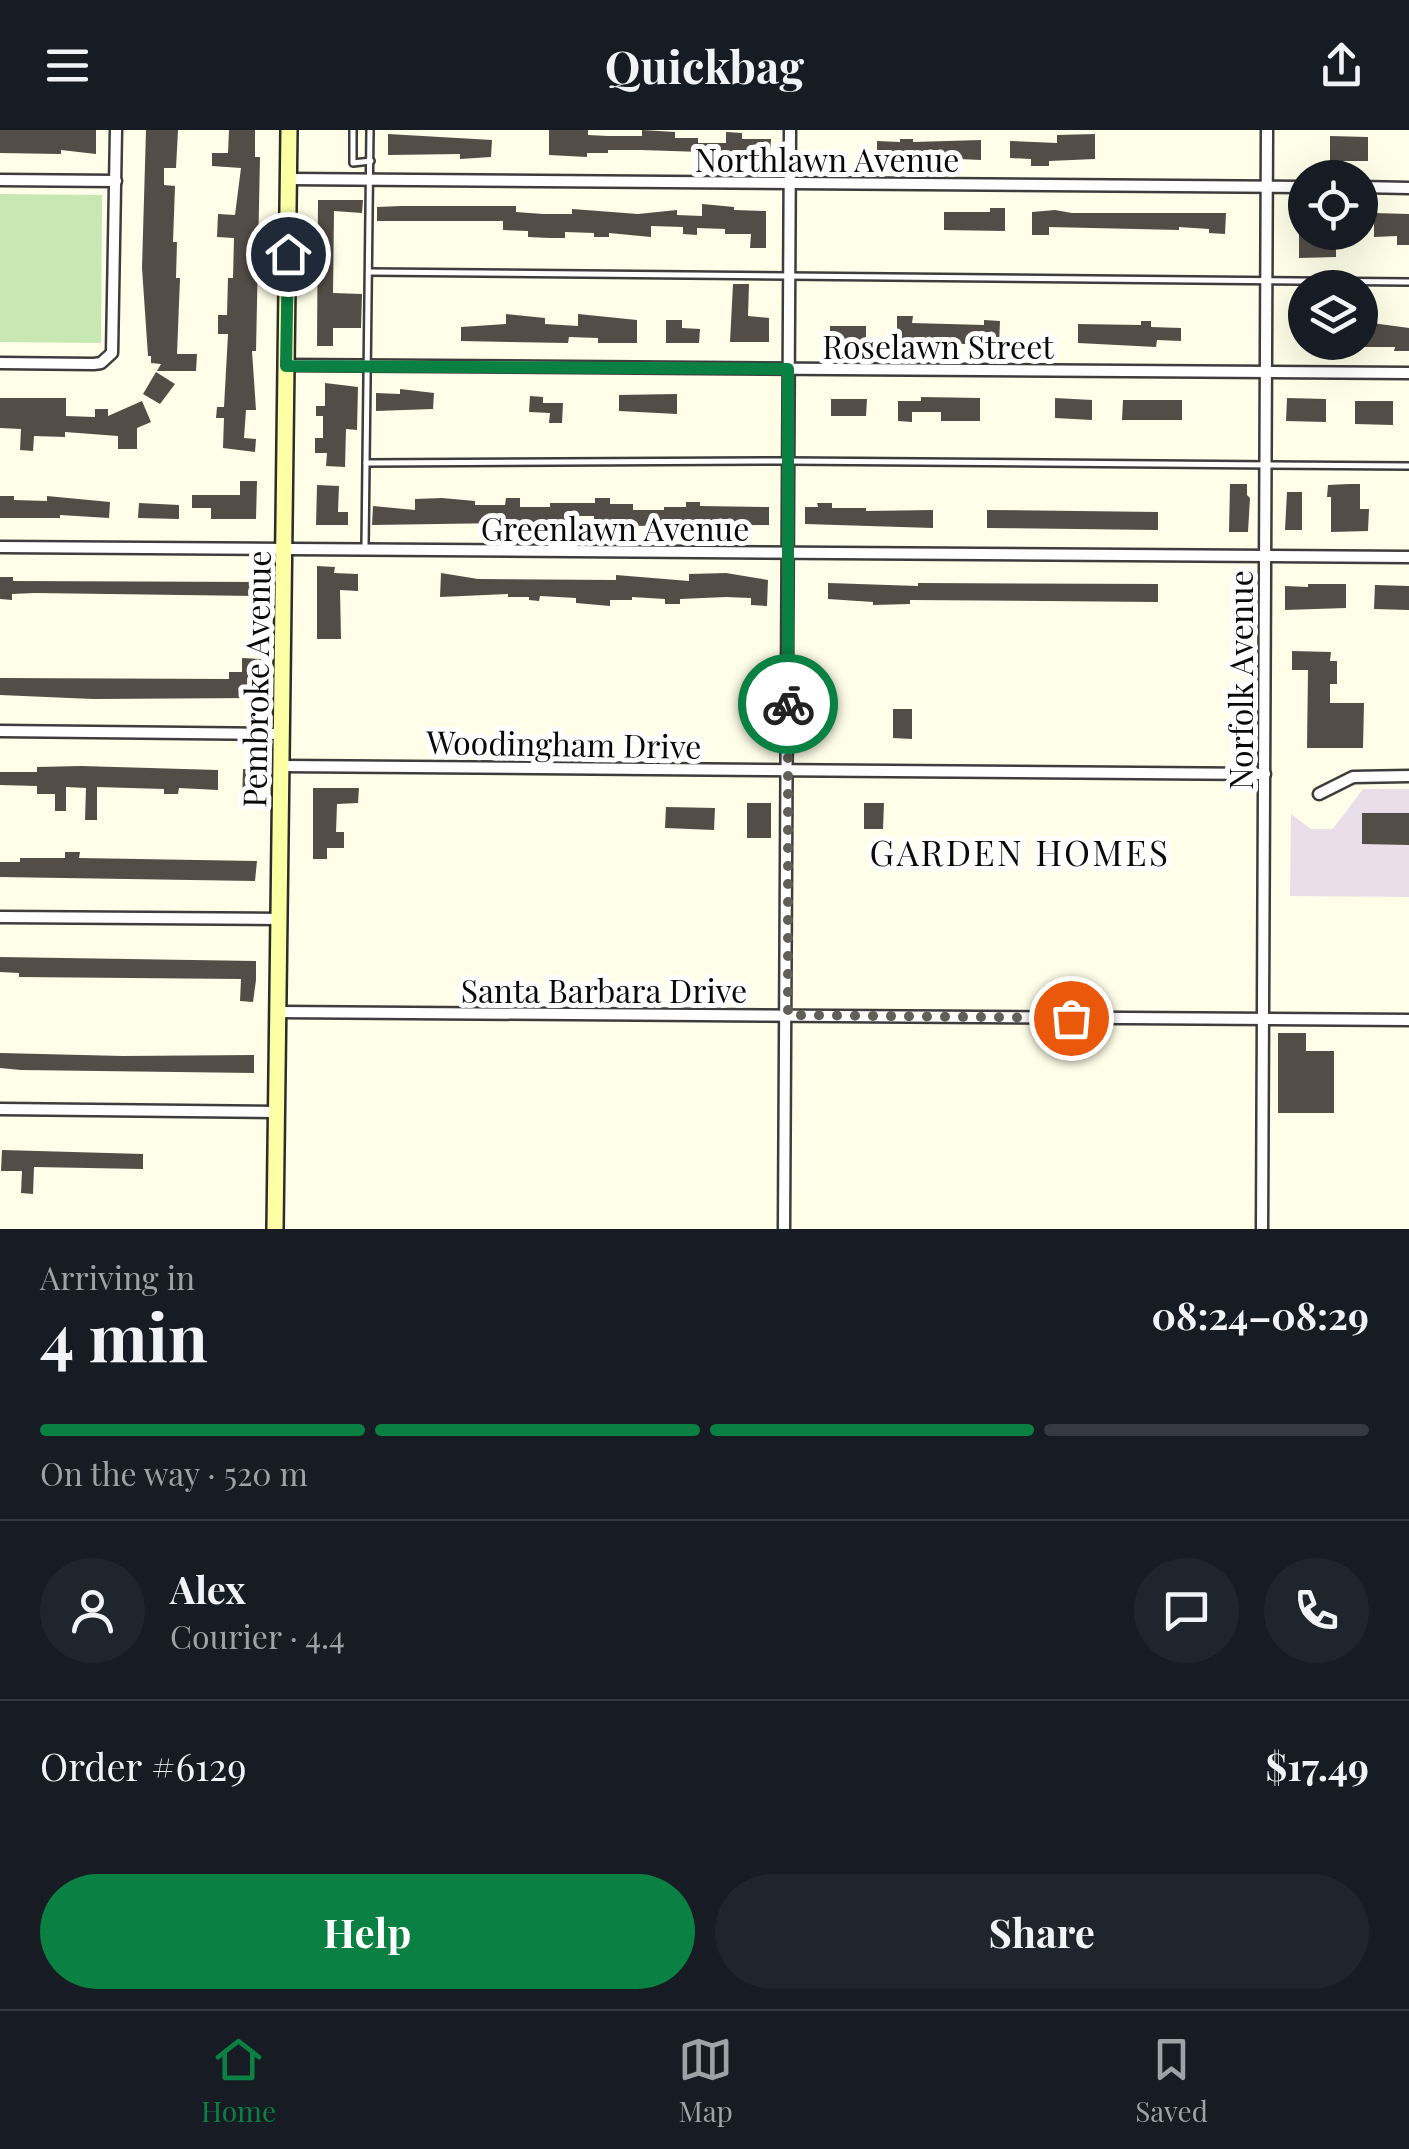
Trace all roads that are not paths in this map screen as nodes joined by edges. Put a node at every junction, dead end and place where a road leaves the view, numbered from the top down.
1 (116, 130) edge
2 (289, 130) edge
3 (353, 130) edge
4 (370, 130) edge
5 (790, 130) edge
6 (1267, 130) edge
7 (371, 162) junction
8 (288, 179) junction
9 (0, 180) edge
10 (371, 180) junction
11 (116, 181) junction
12 (790, 183) junction
13 (1266, 186) junction
14 (1288, 187) edge
15 (1378, 187) edge
16 (1409, 188) edge
17 (370, 272) junction
18 (789, 275) junction
19 (1266, 280) junction
20 (1409, 282) edge
21 (0, 363) edge
22 (286, 366) junction
23 (367, 366) junction
24 (788, 369) junction
25 (1265, 372) junction
26 (1409, 373) edge
27 (788, 461) junction
28 (366, 463) junction
29 (1264, 465) junction
30 (1409, 466) edge
31 (0, 547) edge
32 (284, 549) junction
33 (365, 550) junction
34 (788, 554) junction
35 (1264, 556) junction
36 (1409, 557) edge
37 (0, 731) edge
38 (282, 734) junction
39 (282, 766) junction
40 (788, 770) junction
41 (1265, 774) junction
42 (1409, 776) edge
43 (1319, 794) dead end
44 (0, 917) edge
45 (280, 920) junction
46 (279, 1012) junction
47 (788, 1015) junction
48 (1264, 1019) junction
49 (1409, 1020) edge
50 (0, 1109) edge
51 (277, 1112) junction
52 (276, 1229) edge
53 (784, 1229) edge
54 (1262, 1229) edge

1 - 11 street
2 - 8 street, Pembroke Avenue
3 - 7 lane
4 - 7 lane
5 - 12 street
6 - 13 street, Norfolk Avenue
7 - 10 lane
8 - 10 street, Northlawn Avenue
8 - 22 street, Pembroke Avenue
9 - 11 street
10 - 12 street, Northlawn Avenue
10 - 17 lane
11 - 21 street
12 - 13 street, Northlawn Avenue
12 - 18 street
13 - 14 street, Northlawn Avenue
13 - 19 street, Norfolk Avenue
15 - 16 street
17 - 18 lane
17 - 23 lane
18 - 19 lane
18 - 24 street
19 - 20 lane
19 - 25 street, Norfolk Avenue
22 - 23 street, Roselawn Street
22 - 32 street, Pembroke Avenue
23 - 24 street, Roselawn Street
23 - 28 lane
24 - 25 street, Roselawn Street
24 - 27 street
25 - 26 street, Roselawn Street
25 - 29 street, Norfolk Avenue
27 - 28 lane
27 - 29 lane
27 - 34 street
28 - 33 lane
29 - 30 lane
29 - 35 street, Norfolk Avenue
31 - 32 street, Greenlawn Avenue
32 - 33 street, Greenlawn Avenue
32 - 38 street, Pembroke Avenue
33 - 34 street, Greenlawn Avenue
34 - 35 street, Greenlawn Avenue
34 - 40 street
35 - 36 street, Greenlawn Avenue
35 - 41 street, Norfolk Avenue
37 - 38 street
38 - 39 street, Pembroke Avenue
39 - 40 street, Woodingham Drive
39 - 45 street, Pembroke Avenue
40 - 41 street, Woodingham Drive
40 - 47 street
41 - 48 street, Norfolk Avenue
42 - 43 street
44 - 45 street
45 - 46 street, Pembroke Avenue
46 - 47 street, Santa Barbara Drive
46 - 51 street, Pembroke Avenue
47 - 48 street, Santa Barbara Drive
47 - 53 street
48 - 49 street, Santa Barbara Drive
48 - 54 street, Norfolk Avenue
50 - 51 street
51 - 52 street, Pembroke Avenue

